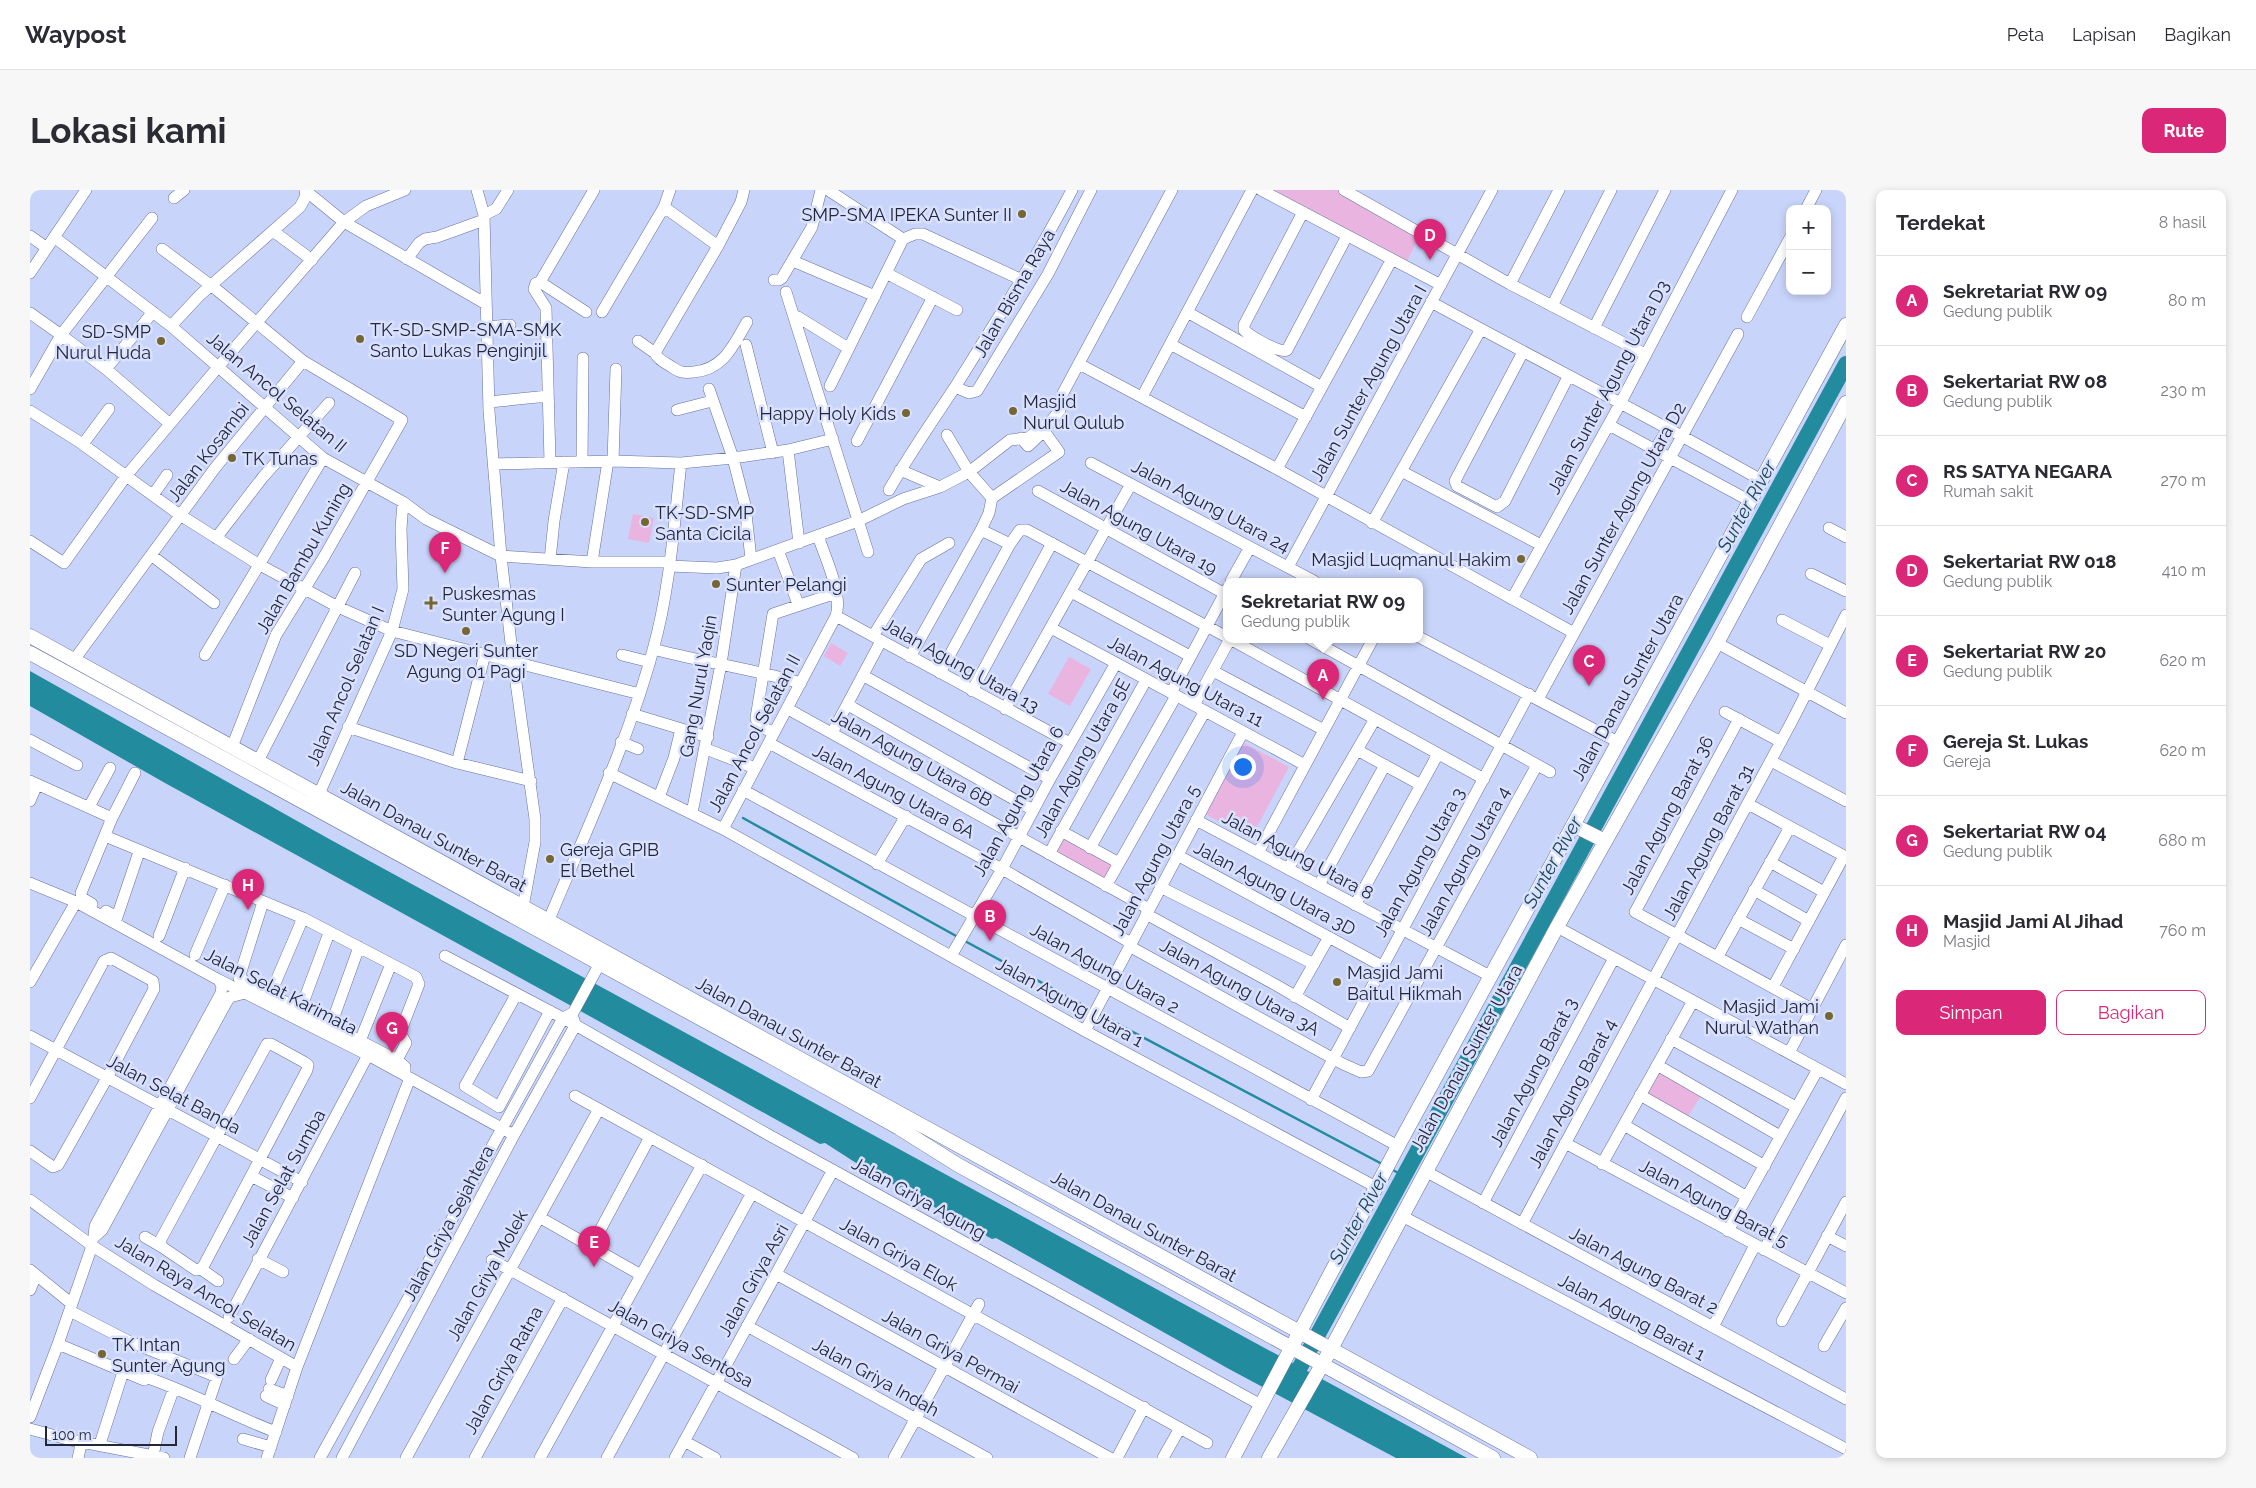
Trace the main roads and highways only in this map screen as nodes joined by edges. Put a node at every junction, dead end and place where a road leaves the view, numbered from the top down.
1 (1846, 325) edge
2 (1846, 403) edge
3 (30, 636) edge
4 (30, 653) edge
5 (1576, 826) junction
6 (379, 827) junction
7 (372, 840) junction
8 (1602, 840) junction
9 (787, 1059) junction
10 (1104, 1226) junction
11 (1096, 1241) junction
12 (1303, 1334) junction
13 (1326, 1347) junction
14 (1292, 1352) junction
15 (1318, 1365) junction
16 (1233, 1458) edge
17 (1270, 1458) edge
18 (1493, 1458) edge
19 (1530, 1458) edge

1 - 5 main road, Jalan Danau Sunter Utara
2 - 8 main road, Jalan Danau Sunter Utara
3 - 6 main road, Jalan Danau Sunter Barat
4 - 7 main road, Jalan Danau Sunter Barat
5 - 8 main road
5 - 12 main road, Jalan Danau Sunter Utara
6 - 7 main road
6 - 9 main road, Jalan Danau Sunter Barat
7 - 9 main road, Jalan Danau Sunter Barat
8 - 13 main road, Jalan Danau Sunter Utara
9 - 10 main road, Jalan Danau Sunter Barat
9 - 11 main road, Jalan Danau Sunter Barat
10 - 11 main road
10 - 12 main road, Jalan Danau Sunter Barat
11 - 14 main road, Jalan Danau Sunter Barat
12 - 13 main road, Jalan Danau Sunter Barat
12 - 14 main road, Jalan Danau Sunter Utara
13 - 15 main road, Jalan Danau Sunter Utara
13 - 19 main road, Jalan Danau Sunter Barat
14 - 15 main road, Jalan Danau Sunter Barat
14 - 16 main road, Jalan Danau Sunter Utara
15 - 17 main road, Jalan Danau Sunter Utara
15 - 18 main road, Jalan Danau Sunter Barat

